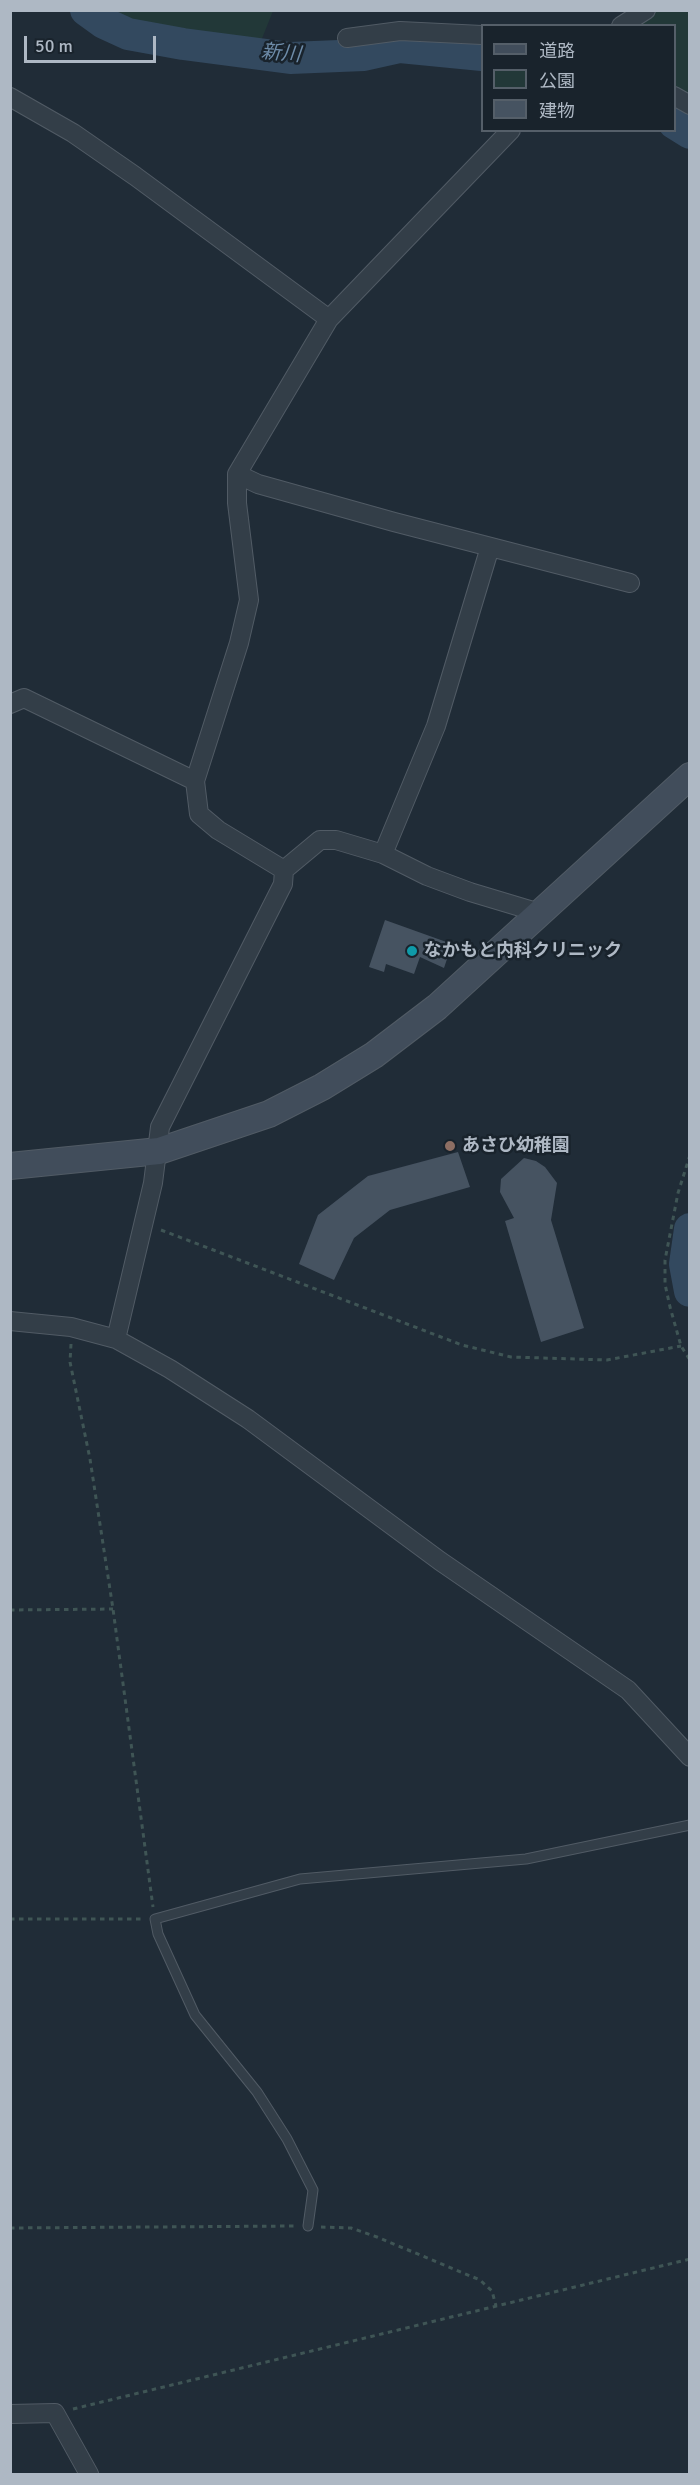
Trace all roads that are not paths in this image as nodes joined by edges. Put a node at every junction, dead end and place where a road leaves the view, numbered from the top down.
1 (646, 10) edge
2 (624, 24) edge
3 (481, 35) edge
4 (347, 38) dead end
5 (10, 97) edge
6 (676, 97) edge
7 (690, 105) edge
8 (509, 132) edge
9 (329, 320) junction
10 (237, 474) junction
11 (490, 547) junction
12 (630, 583) dead end
13 (10, 704) edge
14 (690, 776) edge
15 (195, 781) junction
16 (383, 854) junction
17 (284, 870) junction
18 (540, 914) junction
19 (159, 1151) junction
20 (10, 1166) edge
21 (10, 1321) edge
22 (116, 1339) junction
23 (690, 1756) edge
24 (690, 1825) edge
25 (308, 2226) road end
26 (10, 2414) edge
27 (89, 2475) edge

1 - 2 street
3 - 4 street
5 - 9 street
6 - 7 street
8 - 9 street
9 - 10 street
10 - 11 street
10 - 15 street
11 - 12 street
11 - 16 street
13 - 15 street
14 - 18 street
15 - 17 street
16 - 17 street
16 - 18 street
17 - 19 street
18 - 19 street
19 - 20 street
19 - 22 street
21 - 22 street
22 - 23 street
24 - 25 lane
26 - 27 street

